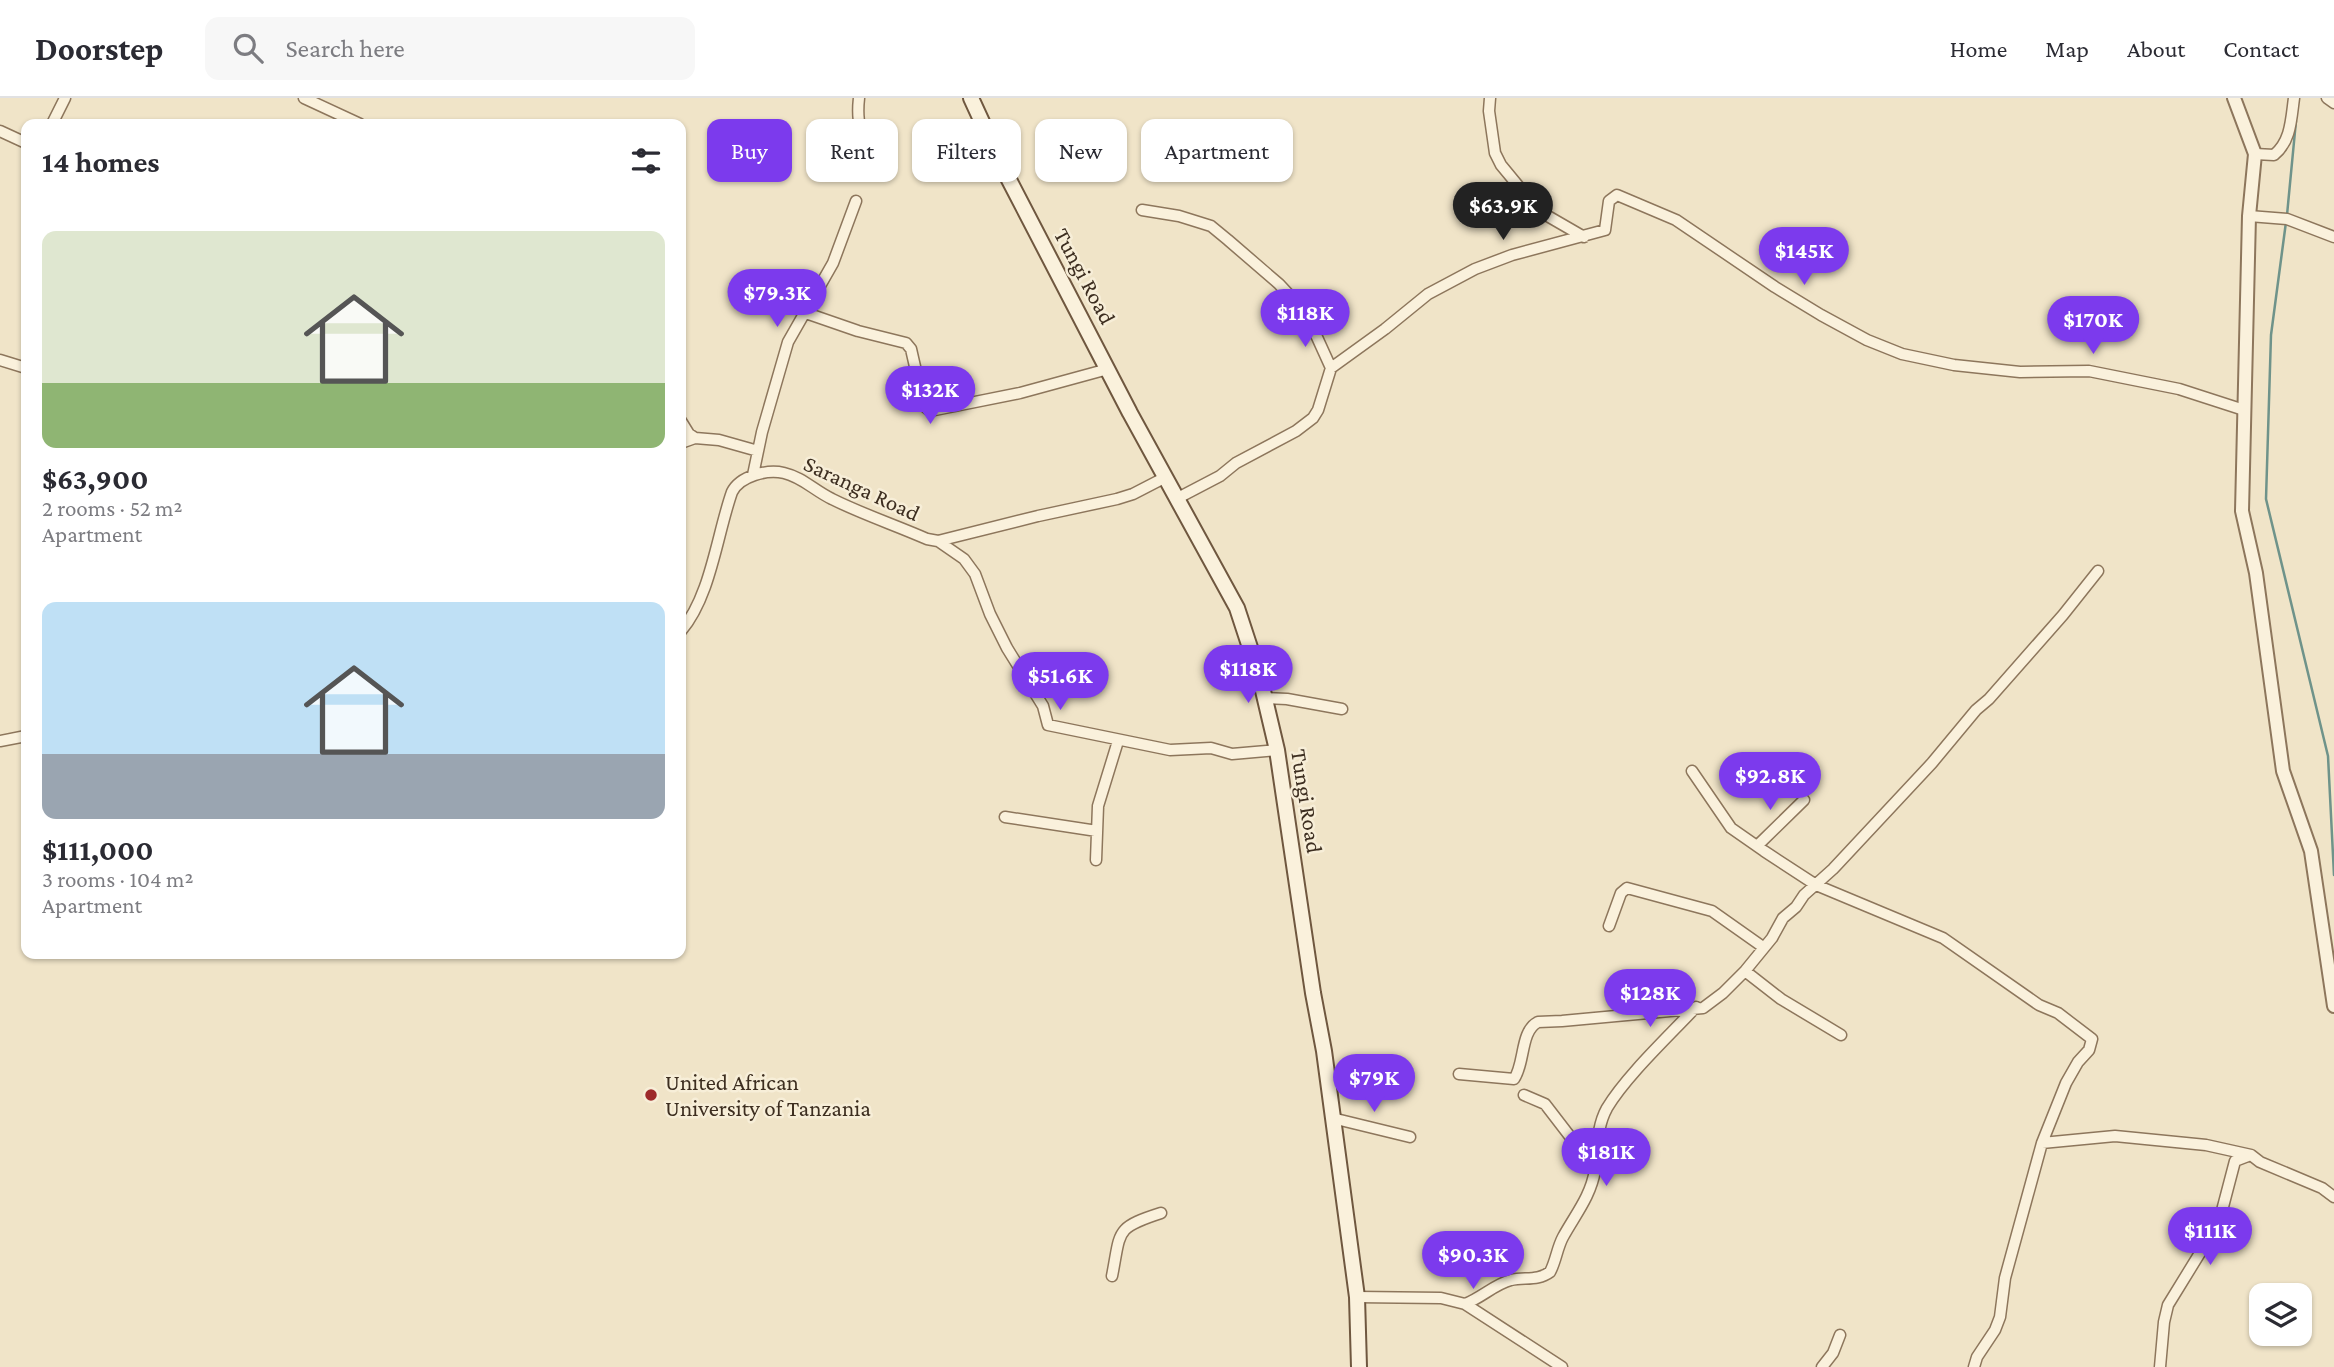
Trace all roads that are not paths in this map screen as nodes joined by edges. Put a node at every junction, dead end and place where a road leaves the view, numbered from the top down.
1 (65, 98) edge
2 (304, 98) edge
3 (859, 98) edge
4 (971, 98) edge
5 (1490, 98) edge
6 (2234, 98) edge
7 (2294, 98) edge
8 (2327, 98) edge
9 (2334, 103) edge
10 (54, 119) edge
11 (349, 119) edge
12 (857, 119) edge
13 (0, 131) edge
14 (21, 140) edge
15 (2255, 154) junction
16 (856, 201) dead end
17 (1142, 210) dead end
18 (2249, 216) junction
19 (1584, 237) junction
20 (2334, 237) edge
21 (803, 312) junction
22 (0, 360) edge
23 (21, 366) edge
24 (1331, 368) junction
25 (1108, 369) junction
26 (2244, 410) junction
27 (686, 429) edge
28 (695, 438) junction
29 (686, 441) edge
30 (758, 451) junction
31 (753, 475) junction
32 (1164, 478) junction
33 (1176, 499) junction
34 (938, 541) junction
35 (2098, 571) dead end
36 (686, 622) edge
37 (1265, 698) junction
38 (1342, 709) dead end
39 (21, 737) edge
40 (0, 741) edge
41 (1118, 741) junction
42 (1278, 750) junction
43 (1692, 771) dead end
44 (1804, 800) dead end
45 (1005, 817) dead end
46 (1097, 831) junction
47 (1757, 846) junction
48 (1096, 860) dead end
49 (1816, 885) junction
50 (1609, 926) dead end
51 (1763, 947) junction
52 (1745, 971) junction
53 (2334, 1006) edge
54 (1696, 1007) junction
55 (1841, 1035) dead end
56 (1460, 1074) dead end
57 (1524, 1095) dead end
58 (1332, 1118) junction
59 (1410, 1137) dead end
60 (2042, 1143) junction
61 (2251, 1155) junction
62 (1595, 1170) junction
63 (2334, 1196) edge
64 (1161, 1213) dead end
65 (1112, 1276) dead end
66 (1357, 1297) junction
67 (1465, 1304) junction
68 (1840, 1335) dead end
69 (1359, 1367) edge
70 (1562, 1367) edge
71 (1822, 1367) edge
72 (1974, 1367) edge
73 (2160, 1367) edge

1 - 10 street
2 - 11 street
3 - 12 street
4 - 25 main road, Tungi Road
5 - 19 street
6 - 15 street
7 - 15 street
8 - 9 street
13 - 14 street
15 - 18 street
16 - 21 street
17 - 24 street
18 - 20 street
18 - 26 street
19 - 24 street
19 - 26 street
21 - 25 street
21 - 30 street
22 - 23 street
24 - 33 street
25 - 32 main road, Tungi Road
26 - 53 street
27 - 28 street
28 - 29 street
28 - 30 street
30 - 31 street
31 - 34 street, Saranga Road
31 - 36 street
32 - 33 main road, Tungi Road
32 - 34 street, Saranga Road
33 - 37 main road, Tungi Road
34 - 41 street
35 - 49 street
37 - 38 street
37 - 42 main road, Tungi Road
39 - 40 street
41 - 42 street
41 - 46 street
42 - 58 main road, Tungi Road
43 - 47 street
44 - 47 street
45 - 46 street
46 - 48 street
47 - 49 street
49 - 51 street
49 - 60 street
50 - 51 street
51 - 52 street
52 - 54 street
52 - 55 street
54 - 56 street
54 - 62 street
57 - 62 street
58 - 59 street
58 - 66 main road, Tungi Road
60 - 61 street
60 - 72 street
61 - 63 street
61 - 73 street
62 - 67 street
64 - 65 street
66 - 67 street
66 - 69 main road, Tungi Road
67 - 70 street
68 - 71 street

